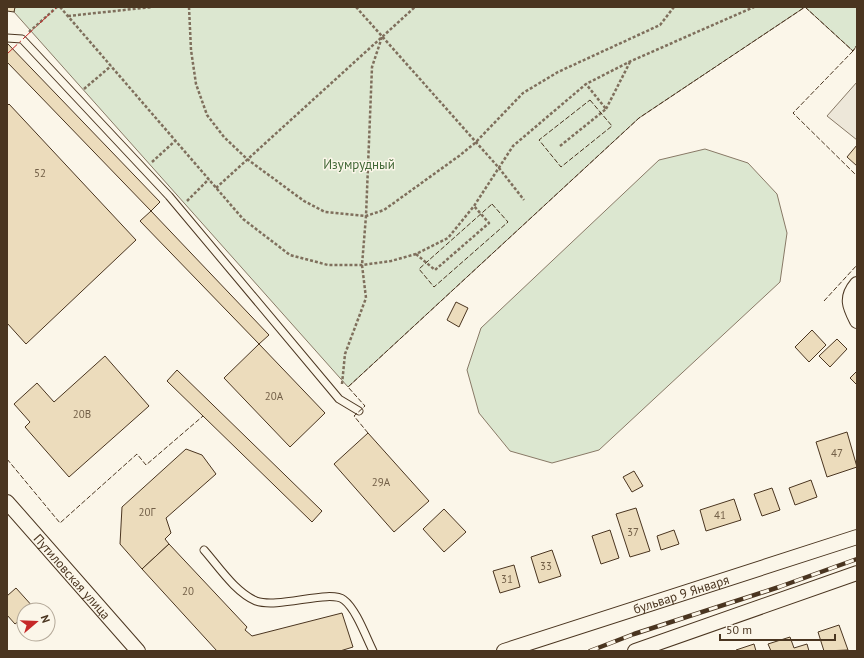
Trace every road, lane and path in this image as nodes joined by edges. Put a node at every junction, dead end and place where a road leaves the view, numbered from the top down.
1 (58, 7) edge
2 (152, 7) edge
3 (190, 7) edge
4 (356, 7) edge
5 (416, 7) edge
6 (674, 7) edge
7 (754, 7) edge
8 (67, 16) junction
9 (7, 38) edge
10 (382, 38) junction
11 (22, 39) junction
12 (630, 61) junction
13 (110, 66) junction
14 (586, 84) junction
15 (80, 92) dead end
16 (606, 109) junction
17 (175, 141) junction
18 (475, 143) junction
19 (560, 146) dead end
20 (247, 159) junction
21 (148, 166) dead end
22 (499, 168) junction
23 (209, 179) junction
24 (216, 188) junction
25 (524, 200) dead end
26 (182, 205) dead end
27 (474, 206) junction
28 (366, 216) junction
29 (416, 254) junction
30 (362, 265) junction
31 (857, 284) edge
32 (857, 321) edge
33 (339, 399) junction
34 (359, 411) dead end
35 (7, 502) edge
36 (857, 537) edge
37 (204, 550) dead end
38 (857, 572) edge
39 (138, 651) edge
40 (372, 651) edge
41 (504, 651) edge
42 (635, 651) edge

1 - 8 path
1 - 11 path
2 - 8 path
3 - 20 path
4 - 10 path
5 - 10 path
6 - 18 path
7 - 12 path
8 - 13 path
9 - 11 lane
10 - 18 path
10 - 20 path
10 - 28 path
11 - 33 lane
12 - 14 path
12 - 16 path
13 - 15 path
13 - 17 path
14 - 16 path
14 - 22 path
16 - 19 path
17 - 21 path
17 - 23 path
18 - 22 path
18 - 28 path
20 - 24 path
20 - 28 path
22 - 25 path
22 - 27 path
23 - 24 path
23 - 26 path
24 - 30 path
27 - 29 path
27 - 29 path
28 - 30 path
29 - 30 path
30 - 33 path
31 - 32 street
33 - 34 lane
35 - 39 street, Путиловская улица
36 - 41 street, бульвар 9 Января
37 - 40 lane
38 - 42 street

